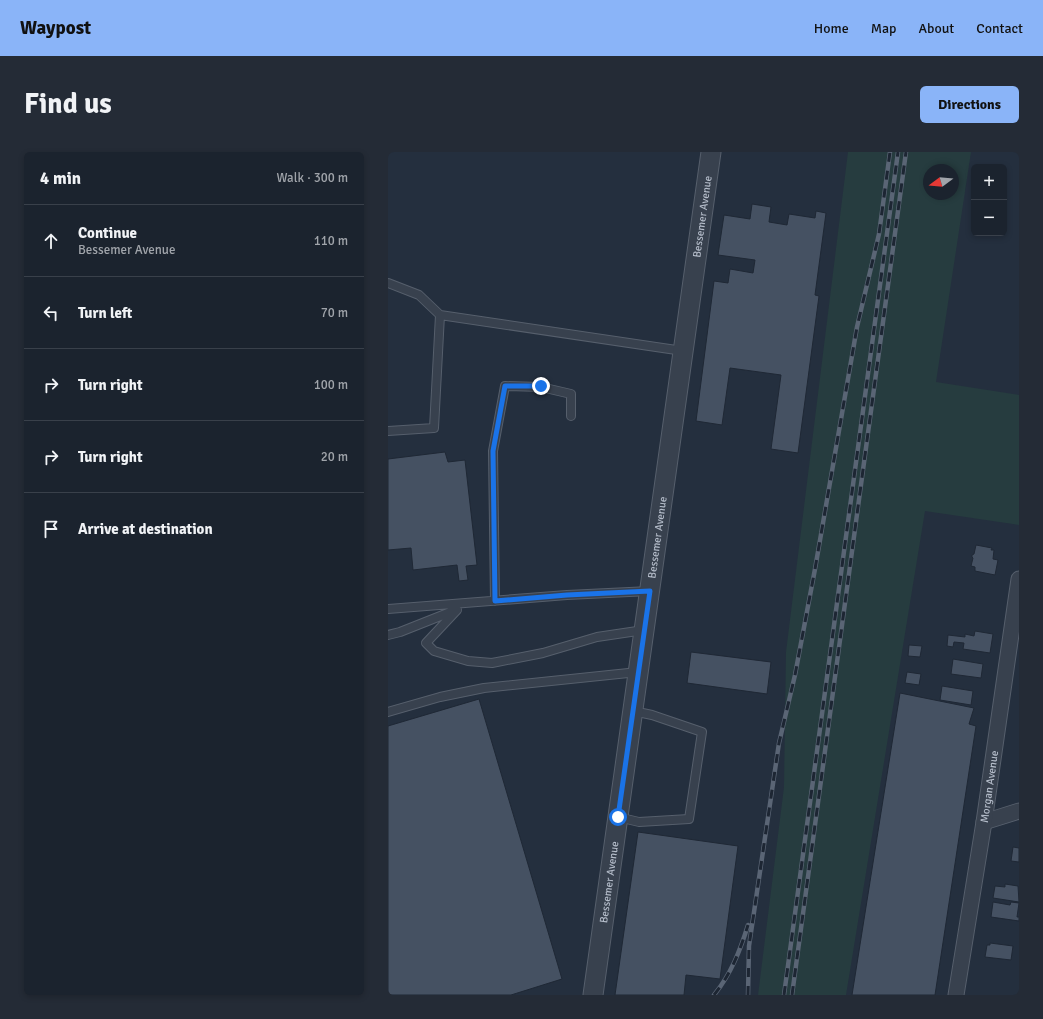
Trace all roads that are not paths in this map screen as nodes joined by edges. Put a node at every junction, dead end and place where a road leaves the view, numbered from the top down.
1 (711, 152) edge
2 (388, 283) edge
3 (440, 316) junction
4 (684, 351) junction
5 (571, 416) dead end
6 (388, 430) edge
7 (1019, 579) edge
8 (650, 591) junction
9 (495, 601) junction
10 (476, 602) junction
11 (388, 609) edge
12 (457, 610) junction
13 (644, 630) junction
14 (388, 635) edge
15 (638, 672) junction
16 (388, 712) edge
17 (633, 712) junction
18 (1019, 812) edge
19 (618, 817) junction
20 (984, 822) junction
21 (593, 995) edge
22 (956, 995) edge

1 - 4 street, Bessemer Avenue
2 - 3 lane
3 - 4 lane
3 - 6 lane
4 - 8 street, Bessemer Avenue
5 - 9 lane
7 - 20 street, Morgan Avenue
8 - 9 lane
8 - 13 street, Bessemer Avenue
9 - 10 lane
10 - 11 lane
10 - 12 lane
12 - 13 lane
12 - 14 lane
13 - 15 street, Bessemer Avenue
15 - 16 lane
15 - 17 street, Bessemer Avenue
17 - 19 street, Bessemer Avenue
17 - 19 lane
18 - 20 street
19 - 21 street, Bessemer Avenue
20 - 22 street, Morgan Avenue

